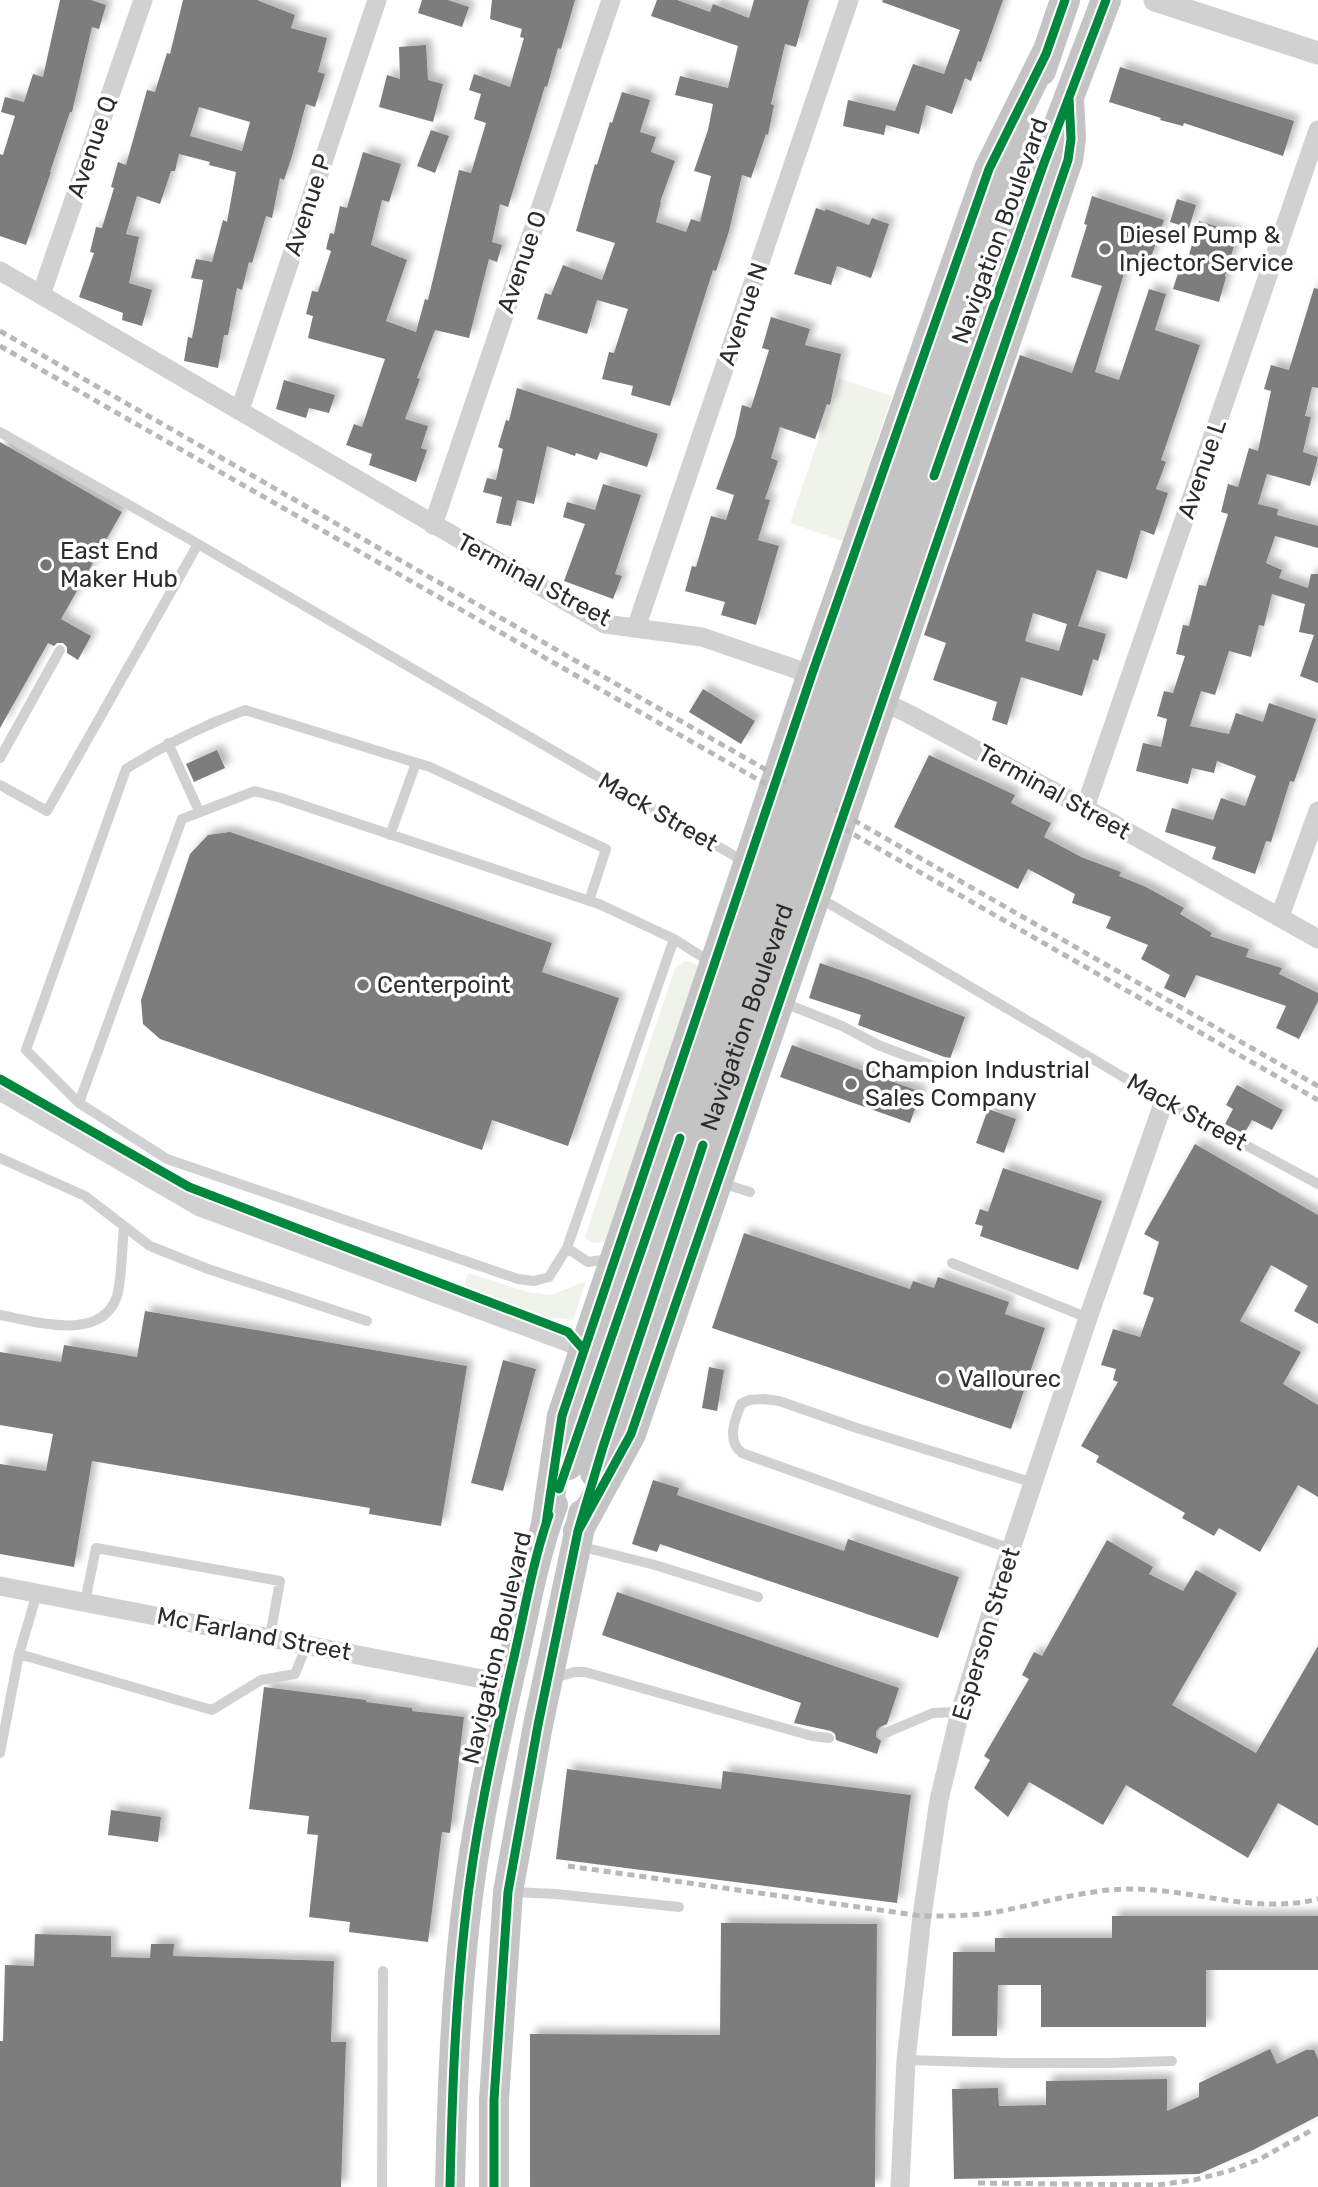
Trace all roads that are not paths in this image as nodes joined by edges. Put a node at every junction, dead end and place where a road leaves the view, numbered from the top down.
1 (143, 0) edge
2 (377, 0) edge
3 (611, 0) edge
4 (849, 0) edge
5 (1065, 0) edge
6 (1106, 0) edge
7 (1155, 0) edge
8 (1318, 53) edge
9 (1046, 54) junction
10 (1069, 97) junction
11 (1318, 130) edge
12 (0, 271) edge
13 (41, 295) junction
14 (240, 410) junction
15 (0, 432) edge
16 (922, 471) junction
17 (433, 525) junction
18 (198, 544) junction
19 (636, 628) junction
20 (60, 650) dead end
21 (812, 674) junction
22 (884, 701) junction
23 (168, 743) junction
24 (0, 758) edge
25 (416, 763) junction
26 (0, 785) edge
27 (1084, 808) junction
28 (199, 811) junction
29 (1318, 811) edge
30 (390, 835) junction
31 (748, 864) junction
32 (816, 896) junction
33 (589, 901) junction
34 (1280, 916) junction
35 (674, 939) junction
36 (1318, 939) edge
37 (714, 964) junction
38 (780, 1001) junction
39 (949, 1072) dead end
40 (0, 1091) edge
41 (1164, 1101) junction
42 (79, 1104) junction
43 (692, 1141) junction
44 (0, 1158) edge
45 (717, 1182) junction
46 (1318, 1184) edge
47 (750, 1192) dead end
48 (124, 1226) junction
49 (567, 1248) junction
50 (614, 1259) junction
51 (952, 1263) dead end
52 (0, 1315) edge
53 (1088, 1318) junction
54 (367, 1321) dead end
55 (583, 1349) junction
56 (1034, 1483) junction
57 (546, 1524) junction
58 (577, 1538) junction
59 (1011, 1549) junction
60 (0, 1586) edge
61 (37, 1593) junction
62 (758, 1598) dead end
63 (85, 1602) junction
64 (270, 1637) junction
65 (306, 1644) junction
66 (19, 1654) junction
67 (547, 1680) junction
68 (508, 1684) junction
69 (960, 1713) junction
70 (883, 1734) dead end
71 (829, 1738) dead end
72 (0, 1753) edge
73 (508, 1892) junction
74 (680, 1907) dead end
75 (383, 1972) dead end
76 (906, 2060) junction
77 (1172, 2061) dead end
78 (382, 2187) edge
79 (450, 2187) edge
80 (494, 2187) edge
81 (900, 2187) edge

1 - 13 street, Avenue Q
2 - 14 street, Avenue P
3 - 17 street, Avenue O
4 - 19 street, Avenue N
5 - 9 main road, Navigation Boulevard
6 - 10 main road, Navigation Boulevard
7 - 8 street
9 - 16 main road, Navigation Boulevard
9 - 21 main road
10 - 16 main road, Navigation Boulevard
10 - 22 main road
11 - 27 street, Avenue L
12 - 13 street, Terminal Street
13 - 14 street, Terminal Street
14 - 17 street, Terminal Street
15 - 18 lane, Mack Street
16 - 43 main road, Navigation Boulevard, bridge
17 - 19 street, Terminal Street
18 - 26 lane
18 - 31 lane, Mack Street
19 - 21 street, Terminal Street
20 - 24 lane
21 - 22 street, Terminal Street
21 - 31 main road
22 - 27 street, Terminal Street
22 - 32 main road
23 - 25 lane
23 - 28 lane
23 - 42 lane
25 - 30 lane
25 - 33 lane
27 - 34 street, Terminal Street
28 - 30 lane
28 - 42 lane
29 - 34 street
30 - 33 lane
31 - 32 lane, Mack Street
31 - 37 main road
32 - 38 main road
32 - 41 lane, Mack Street
33 - 35 lane
34 - 36 street, Terminal Street
35 - 37 lane
35 - 49 lane
37 - 50 main road
38 - 39 lane
38 - 45 main road
40 - 55 street
41 - 46 lane, Mack Street
41 - 53 street, Esperson Street
42 - 49 lane
43 - 57 main road, Navigation Boulevard
43 - 58 main road, Navigation Boulevard
44 - 48 lane
45 - 47 lane
45 - 58 main road
48 - 52 lane
48 - 54 lane
49 - 50 lane
50 - 55 main road
51 - 53 lane
53 - 56 street, Esperson Street
55 - 57 main road
56 - 59 street, Esperson Street
56 - 59 lane
57 - 68 main road, Navigation Boulevard
58 - 62 lane
58 - 67 main road, Navigation Boulevard
59 - 69 street, Esperson Street
60 - 61 street, Mc Farland Street
61 - 63 street, Mc Farland Street
61 - 66 lane
63 - 64 street, Mc Farland Street
63 - 64 lane
64 - 65 street, Mc Farland Street
65 - 66 lane
65 - 68 street, Mc Farland Street
66 - 72 lane
67 - 68 main road
67 - 71 lane
67 - 73 main road, Navigation Boulevard
68 - 79 main road, Navigation Boulevard
69 - 70 lane
69 - 76 street, Esperson Street
73 - 74 lane
73 - 80 main road, Navigation Boulevard
75 - 78 lane
76 - 77 lane
76 - 81 street, Esperson Street

